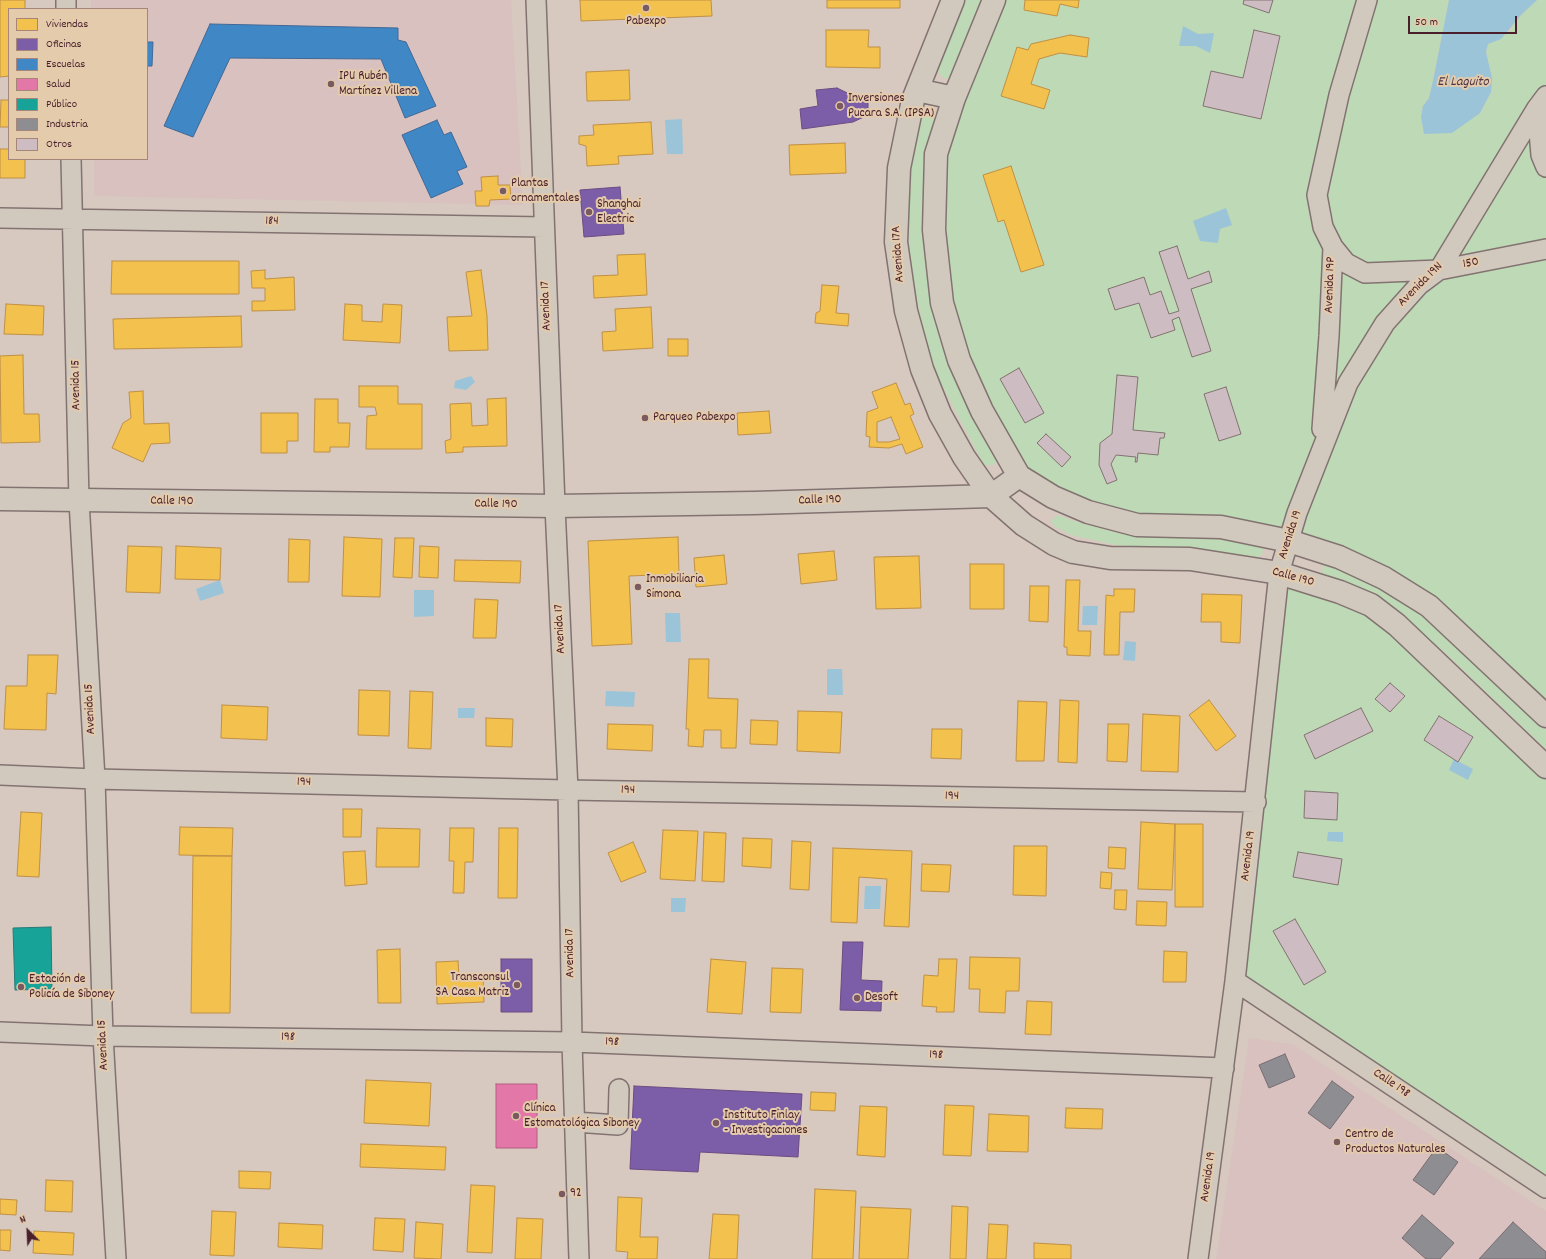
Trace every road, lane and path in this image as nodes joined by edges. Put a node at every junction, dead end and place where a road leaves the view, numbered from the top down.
1 (536, 0) edge
2 (953, 0) edge
3 (994, 0) edge
4 (1367, 0) edge
5 (917, 90) junction
6 (954, 98) junction
7 (1541, 102) edge
8 (71, 160) edge
9 (1546, 167) edge
10 (0, 218) edge
11 (73, 218) junction
12 (544, 227) junction
13 (1332, 247) junction
14 (1546, 249) edge
15 (1439, 270) junction
16 (1318, 458) junction
17 (1019, 476) junction
18 (991, 496) junction
19 (0, 499) edge
20 (79, 501) junction
21 (555, 506) junction
22 (1289, 541) junction
23 (1279, 573) junction
24 (1546, 716) edge
25 (1546, 767) edge
26 (0, 775) edge
27 (95, 778) junction
28 (568, 790) junction
29 (1256, 802) junction
30 (1235, 981) junction
31 (0, 1032) edge
32 (103, 1036) junction
33 (572, 1042) junction
34 (1224, 1068) junction
35 (619, 1089) dead end
36 (575, 1122) junction
37 (1546, 1188) edge
38 (116, 1259) edge
39 (579, 1259) edge
40 (1198, 1259) edge

1 - 12 street, Avenida 17
2 - 5 main road, Avenida 17A
3 - 6 main road
4 - 13 street, Avenida 19P
5 - 6 main road
5 - 18 main road, Avenida 17A
6 - 17 main road
7 - 9 street
7 - 15 street, Avenida 19N
8 - 11 street, Avenida 15
10 - 11 street, 184
11 - 12 street, 184
11 - 20 street, Avenida 15
12 - 21 street, Avenida 17
13 - 15 street, 150
13 - 16 street, Avenida 19P
14 - 15 street, 150
15 - 16 street, Avenida 19N
16 - 22 street, Avenida 19
17 - 18 main road
17 - 22 main road
18 - 21 main road, Calle 190
18 - 23 main road, Calle 190
19 - 20 main road, Calle 190
20 - 21 main road, Calle 190
20 - 27 street, Avenida 15
21 - 28 street, Avenida 17
22 - 23 street, Avenida 19
22 - 24 main road
23 - 25 main road, Calle 190
23 - 29 street, Avenida 19
26 - 27 street, 194
27 - 28 street, 194
27 - 32 street, Avenida 15
28 - 29 street, 194
28 - 33 street, Avenida 17
29 - 30 street, Avenida 19
30 - 34 street, Avenida 19
30 - 37 street, Calle 198
31 - 32 street, 198
32 - 33 street, 198
32 - 38 street, Avenida 15
33 - 34 street, 198
33 - 36 street, Avenida 17
34 - 40 street, Avenida 19
35 - 36 street
36 - 39 street, Avenida 17

